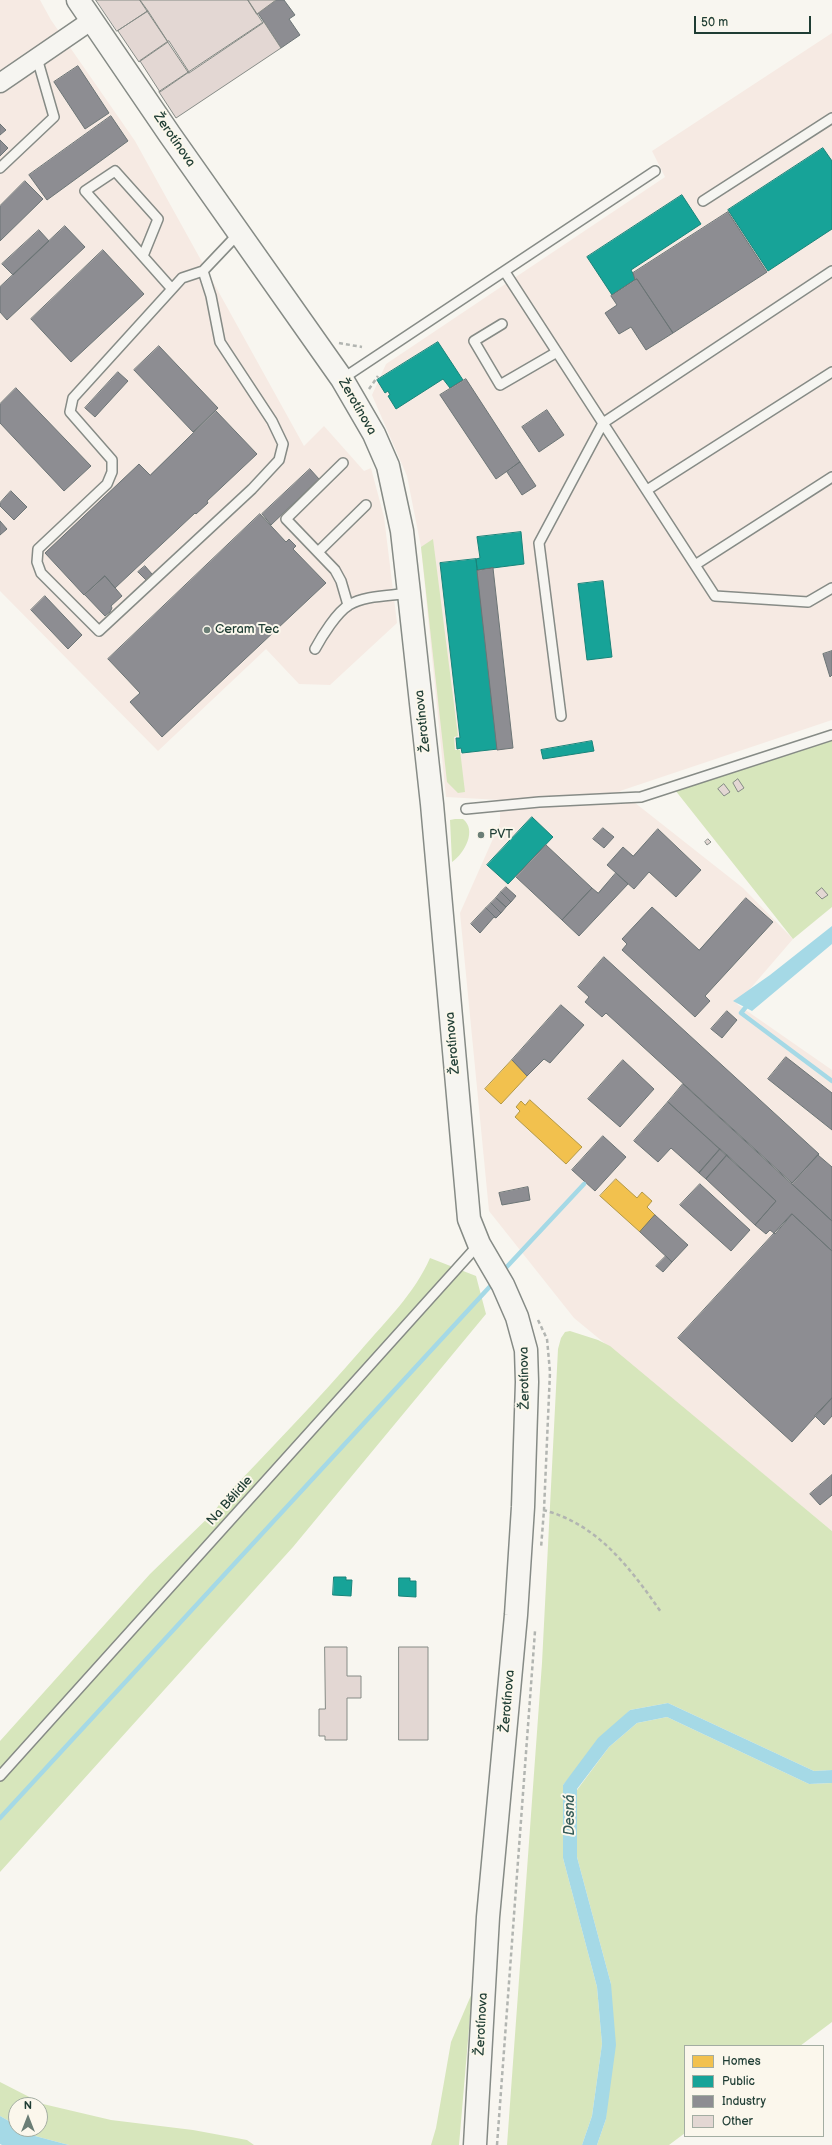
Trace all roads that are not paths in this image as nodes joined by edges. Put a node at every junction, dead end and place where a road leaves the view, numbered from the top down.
1 (78, 0) edge
2 (92, 20) junction
3 (37, 58) junction
4 (0, 83) edge
5 (832, 118) edge
6 (0, 168) edge
7 (655, 171) dead end
8 (703, 201) dead end
9 (239, 234) junction
10 (143, 256) junction
11 (832, 270) edge
12 (203, 271) junction
13 (505, 272) junction
14 (172, 289) junction
15 (502, 324) dead end
16 (557, 352) junction
17 (832, 372) edge
18 (342, 379) junction
19 (603, 422) junction
20 (343, 463) dead end
21 (832, 477) edge
22 (647, 490) junction
23 (366, 505) dead end
24 (318, 552) junction
25 (695, 565) junction
26 (832, 588) edge
27 (409, 593) junction
28 (348, 605) junction
29 (316, 649) dead end
30 (561, 716) dead end
31 (832, 735) edge
32 (466, 809) dead end
33 (479, 1244) junction
34 (0, 1776) edge
35 (475, 2145) edge

1 - 2 street, Žerotínova
2 - 3 street
2 - 9 street, Žerotínova
3 - 4 street
3 - 6 lane
5 - 8 lane
7 - 13 lane
9 - 12 lane
9 - 18 street, Žerotínova
10 - 10 lane
10 - 14 lane
11 - 19 lane
12 - 14 lane
12 - 14 lane
13 - 16 lane
13 - 18 lane
15 - 16 lane
16 - 19 lane
17 - 22 lane
18 - 27 street, Žerotínova
19 - 22 lane
19 - 30 lane
20 - 24 lane
21 - 25 lane
22 - 25 lane
23 - 24 lane
24 - 28 lane
25 - 26 lane
27 - 28 lane
27 - 33 street, Žerotínova
28 - 29 lane
31 - 32 lane
33 - 34 lane, Na Bělidle
33 - 35 street, Žerotínova

